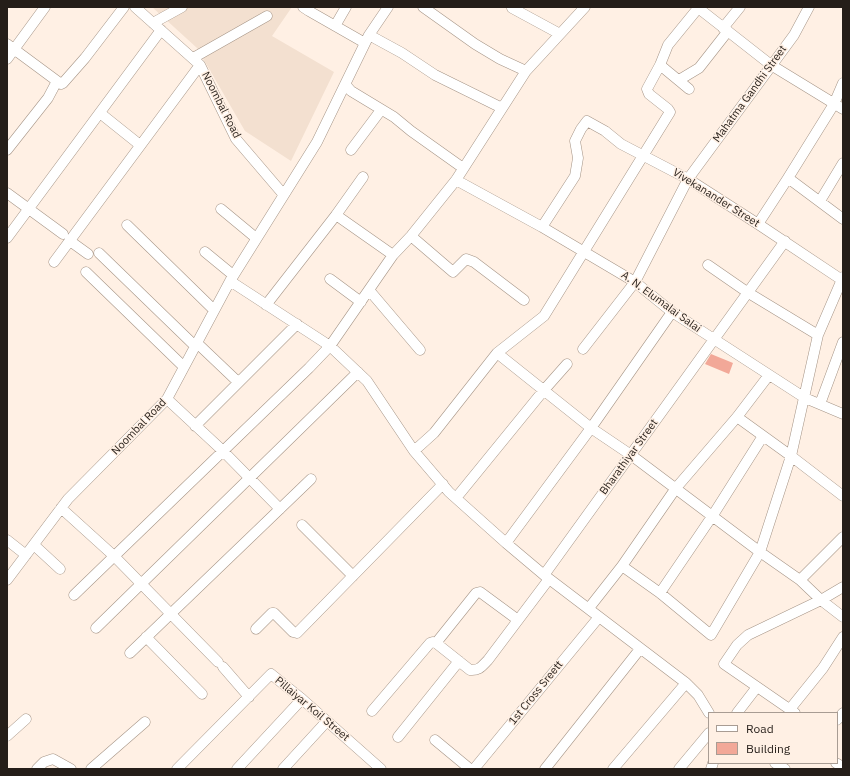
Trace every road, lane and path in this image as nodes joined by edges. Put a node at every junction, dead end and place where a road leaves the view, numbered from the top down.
1 (124, 7) edge
2 (135, 7) edge
3 (182, 7) edge
4 (304, 7) edge
5 (346, 7) edge
6 (388, 7) edge
7 (423, 7) edge
8 (585, 7) edge
9 (698, 7) edge
10 (740, 7) edge
11 (809, 7) edge
12 (43, 8) edge
13 (512, 8) edge
14 (526, 11) edge
15 (267, 16) dead end
16 (153, 23) junction
17 (335, 26) junction
18 (725, 29) junction
19 (161, 30) junction
20 (560, 34) junction
21 (367, 39) junction
22 (11, 47) edge
23 (7, 59) edge
24 (196, 61) junction
25 (660, 65) junction
26 (771, 65) junction
27 (526, 70) junction
28 (679, 80) junction
29 (56, 82) junction
30 (843, 83) edge
31 (344, 84) junction
32 (689, 89) dead end
33 (834, 104) junction
34 (502, 108) junction
35 (843, 109) edge
36 (381, 110) junction
37 (100, 113) junction
38 (140, 144) junction
39 (7, 150) edge
40 (351, 150) dead end
41 (644, 155) junction
42 (843, 163) edge
43 (463, 168) junction
44 (363, 177) dead end
45 (788, 178) junction
46 (688, 179) junction
47 (456, 180) junction
48 (7, 193) edge
49 (283, 194) junction
50 (820, 201) junction
51 (221, 209) dead end
52 (29, 210) junction
53 (336, 215) junction
54 (843, 219) edge
55 (758, 224) junction
56 (127, 225) dead end
57 (542, 227) junction
58 (411, 236) junction
59 (7, 238) edge
60 (66, 238) junction
61 (256, 238) junction
62 (785, 241) junction
63 (205, 252) dead end
64 (583, 252) junction
65 (99, 253) dead end
66 (88, 254) dead end
67 (393, 255) junction
68 (54, 262) dead end
69 (708, 265) dead end
70 (86, 272) dead end
71 (231, 278) junction
72 (842, 278) edge
73 (330, 279) dead end
74 (636, 282) junction
75 (369, 290) junction
76 (747, 292) junction
77 (524, 300) dead end
78 (361, 302) junction
79 (266, 305) junction
80 (214, 310) junction
81 (672, 312) junction
82 (297, 324) junction
83 (818, 336) junction
84 (713, 339) junction
85 (843, 342) edge
86 (196, 344) junction
87 (330, 346) junction
88 (583, 349) dead end
89 (420, 350) dead end
90 (497, 353) junction
91 (567, 364) dead end
92 (184, 367) junction
93 (358, 372) junction
94 (769, 375) junction
95 (238, 382) junction
96 (544, 390) junction
97 (805, 398) junction
98 (167, 399) junction
99 (820, 404) junction
100 (843, 414) edge
101 (737, 417) junction
102 (195, 426) junction
103 (591, 428) junction
104 (763, 436) junction
105 (223, 451) junction
106 (414, 451) junction
107 (631, 454) junction
108 (791, 456) junction
109 (249, 478) junction
110 (312, 479) dead end
111 (443, 484) junction
112 (676, 488) junction
113 (843, 496) edge
114 (456, 498) junction
115 (61, 508) junction
116 (280, 509) junction
117 (713, 515) junction
118 (302, 525) dead end
119 (843, 537) edge
120 (7, 540) edge
121 (506, 543) junction
122 (34, 545) junction
123 (760, 552) junction
124 (26, 555) junction
125 (114, 556) junction
126 (622, 566) junction
127 (60, 569) dead end
128 (353, 576) junction
129 (547, 577) junction
130 (7, 580) edge
131 (800, 580) junction
132 (142, 584) junction
133 (843, 587) edge
134 (660, 593) junction
135 (74, 595) dead end
136 (821, 600) junction
137 (589, 608) junction
138 (171, 613) junction
139 (599, 617) junction
140 (843, 617) edge
141 (518, 620) junction
142 (96, 628) dead end
143 (256, 629) dead end
144 (843, 637) edge
145 (146, 638) junction
146 (436, 643) junction
147 (640, 649) junction
148 (130, 653) dead end
149 (459, 662) junction
150 (686, 684) junction
151 (757, 687) junction
152 (202, 694) dead end
153 (249, 697) junction
154 (302, 699) junction
155 (372, 711) dead end
156 (792, 711) edge
157 (708, 712) edge
158 (738, 712) edge
159 (26, 719) dead end
160 (327, 721) junction
161 (145, 722) dead end
162 (708, 734) edge
163 (7, 736) edge
164 (398, 737) dead end
165 (435, 740) dead end
166 (37, 769) edge
167 (71, 769) edge
168 (91, 769) edge
169 (177, 769) edge
170 (237, 769) edge
171 (283, 769) edge
172 (381, 769) edge
173 (470, 769) edge
174 (474, 769) edge
175 (545, 769) edge
176 (613, 769) edge
177 (679, 769) edge

1 - 29 street
2 - 16 street, Noombal Road
3 - 16 street
4 - 17 street
5 - 17 street
6 - 21 street, Noombal Road
7 - 27 street
8 - 20 street
9 - 18 street
9 - 25 street
10 - 18 street
11 - 26 street, Mahatma Gandhi Street
12 - 22 street
13 - 14 street
14 - 20 street
15 - 24 street
16 - 19 street, Noombal Road
17 - 21 street
18 - 26 street
18 - 28 street
19 - 24 street, Noombal Road
19 - 37 street
20 - 27 street
21 - 31 street, Noombal Road
21 - 34 street
22 - 23 street
22 - 29 street
24 - 38 street
24 - 49 street, Noombal Road
25 - 28 street
25 - 41 street
26 - 33 street
26 - 46 street, Mahatma Gandhi Street
27 - 34 street
28 - 32 street
29 - 39 street
30 - 33 street
31 - 36 street
31 - 49 street, Noombal Road
33 - 35 street
33 - 45 street
34 - 43 street
36 - 40 street
36 - 43 street
37 - 38 street
37 - 52 street
38 - 60 street
41 - 46 street, Vivekanander Street
41 - 57 street, Vivekanander Street
41 - 64 street
42 - 50 street
43 - 47 street
44 - 53 street
45 - 50 street
45 - 55 street
46 - 55 street, Vivekanander Street
46 - 74 street, Mahatma Gandhi Street
47 - 57 street, A. N. Elumalai Salai
47 - 58 street
48 - 52 street
49 - 61 street, Noombal Road
50 - 54 street
51 - 61 street
52 - 59 street
52 - 60 street
53 - 67 street
53 - 79 street
55 - 62 street, Vivekanander Street
56 - 80 street
57 - 64 street, A. N. Elumalai Salai
58 - 67 street
58 - 77 street
60 - 66 street
60 - 68 street
61 - 71 street, Noombal Road
62 - 72 street, Vivekanander Street
62 - 76 street, Bharathiyar Street
63 - 71 street
64 - 74 street, A. N. Elumalai Salai
64 - 90 street
65 - 86 street
67 - 75 street
69 - 76 street
70 - 92 street
71 - 79 street
71 - 80 street, Noombal Road
72 - 83 street
73 - 78 street
74 - 81 street, A. N. Elumalai Salai
74 - 88 street, Mahatma Gandhi Street
75 - 78 street
75 - 89 street
76 - 83 street
76 - 84 street, Bharathiyar Street
78 - 87 street
79 - 82 street
80 - 86 street, Noombal Road
81 - 84 street, A. N. Elumalai Salai
81 - 103 street
82 - 87 street
82 - 95 street
83 - 97 street
84 - 94 street, A. N. Elumalai Salai
84 - 107 street, Bharathiyar Street
85 - 99 street
86 - 92 street, Noombal Road
86 - 95 street
87 - 93 street
87 - 105 street
90 - 96 street
90 - 106 street
91 - 96 street
92 - 98 street, Noombal Road
93 - 106 street
93 - 109 street
94 - 97 street, A. N. Elumalai Salai
94 - 101 street
95 - 102 street
96 - 103 street
96 - 114 street
97 - 99 street, A. N. Elumalai Salai
97 - 108 street
98 - 102 street
98 - 115 street, Noombal Road
99 - 100 street, A. N. Elumalai Salai
101 - 104 street
101 - 112 street
102 - 105 street
103 - 107 street
103 - 121 street
104 - 108 street
104 - 117 street
105 - 109 street
105 - 125 street
106 - 111 street
107 - 112 street
107 - 129 street, Bharathiyar Street
108 - 113 street
108 - 123 street
109 - 116 street
109 - 132 street
110 - 116 street
111 - 114 street
111 - 128 street
112 - 117 street
112 - 126 street
114 - 121 street
115 - 122 street, Noombal Road
115 - 125 street
116 - 138 street
117 - 123 street
117 - 134 street
118 - 128 street
119 - 131 street
120 - 124 street
121 - 129 street
122 - 124 street, Noombal Road
122 - 127 street
123 - 131 street
123 - 134 street
124 - 130 street, Noombal Road
125 - 132 street
125 - 135 street
126 - 134 street
126 - 137 street
128 - 143 street
129 - 137 street
129 - 141 street, Bharathiyar Street
131 - 136 street
132 - 138 street
132 - 142 street
133 - 136 street
136 - 140 street
136 - 151 street
137 - 139 street
138 - 145 street
138 - 153 street
139 - 147 street
139 - 174 street, 1st Cross Sreett
141 - 146 street
141 - 149 street, Bharathiyar Street
144 - 156 street
145 - 148 street
145 - 152 street
146 - 149 street, Bharathiyar Street
146 - 155 street
147 - 150 street
147 - 175 street
149 - 164 street
150 - 157 street
150 - 176 street
151 - 156 street
151 - 158 street
153 - 154 street, Pillaiyar Koil Street
153 - 169 street, Pillaiyar Koil Street
154 - 160 street, Pillaiyar Koil Street
154 - 170 street
159 - 163 street
160 - 171 street
160 - 172 street, Pillaiyar Koil Street
161 - 168 street
162 - 177 street
165 - 173 street
166 - 167 street

